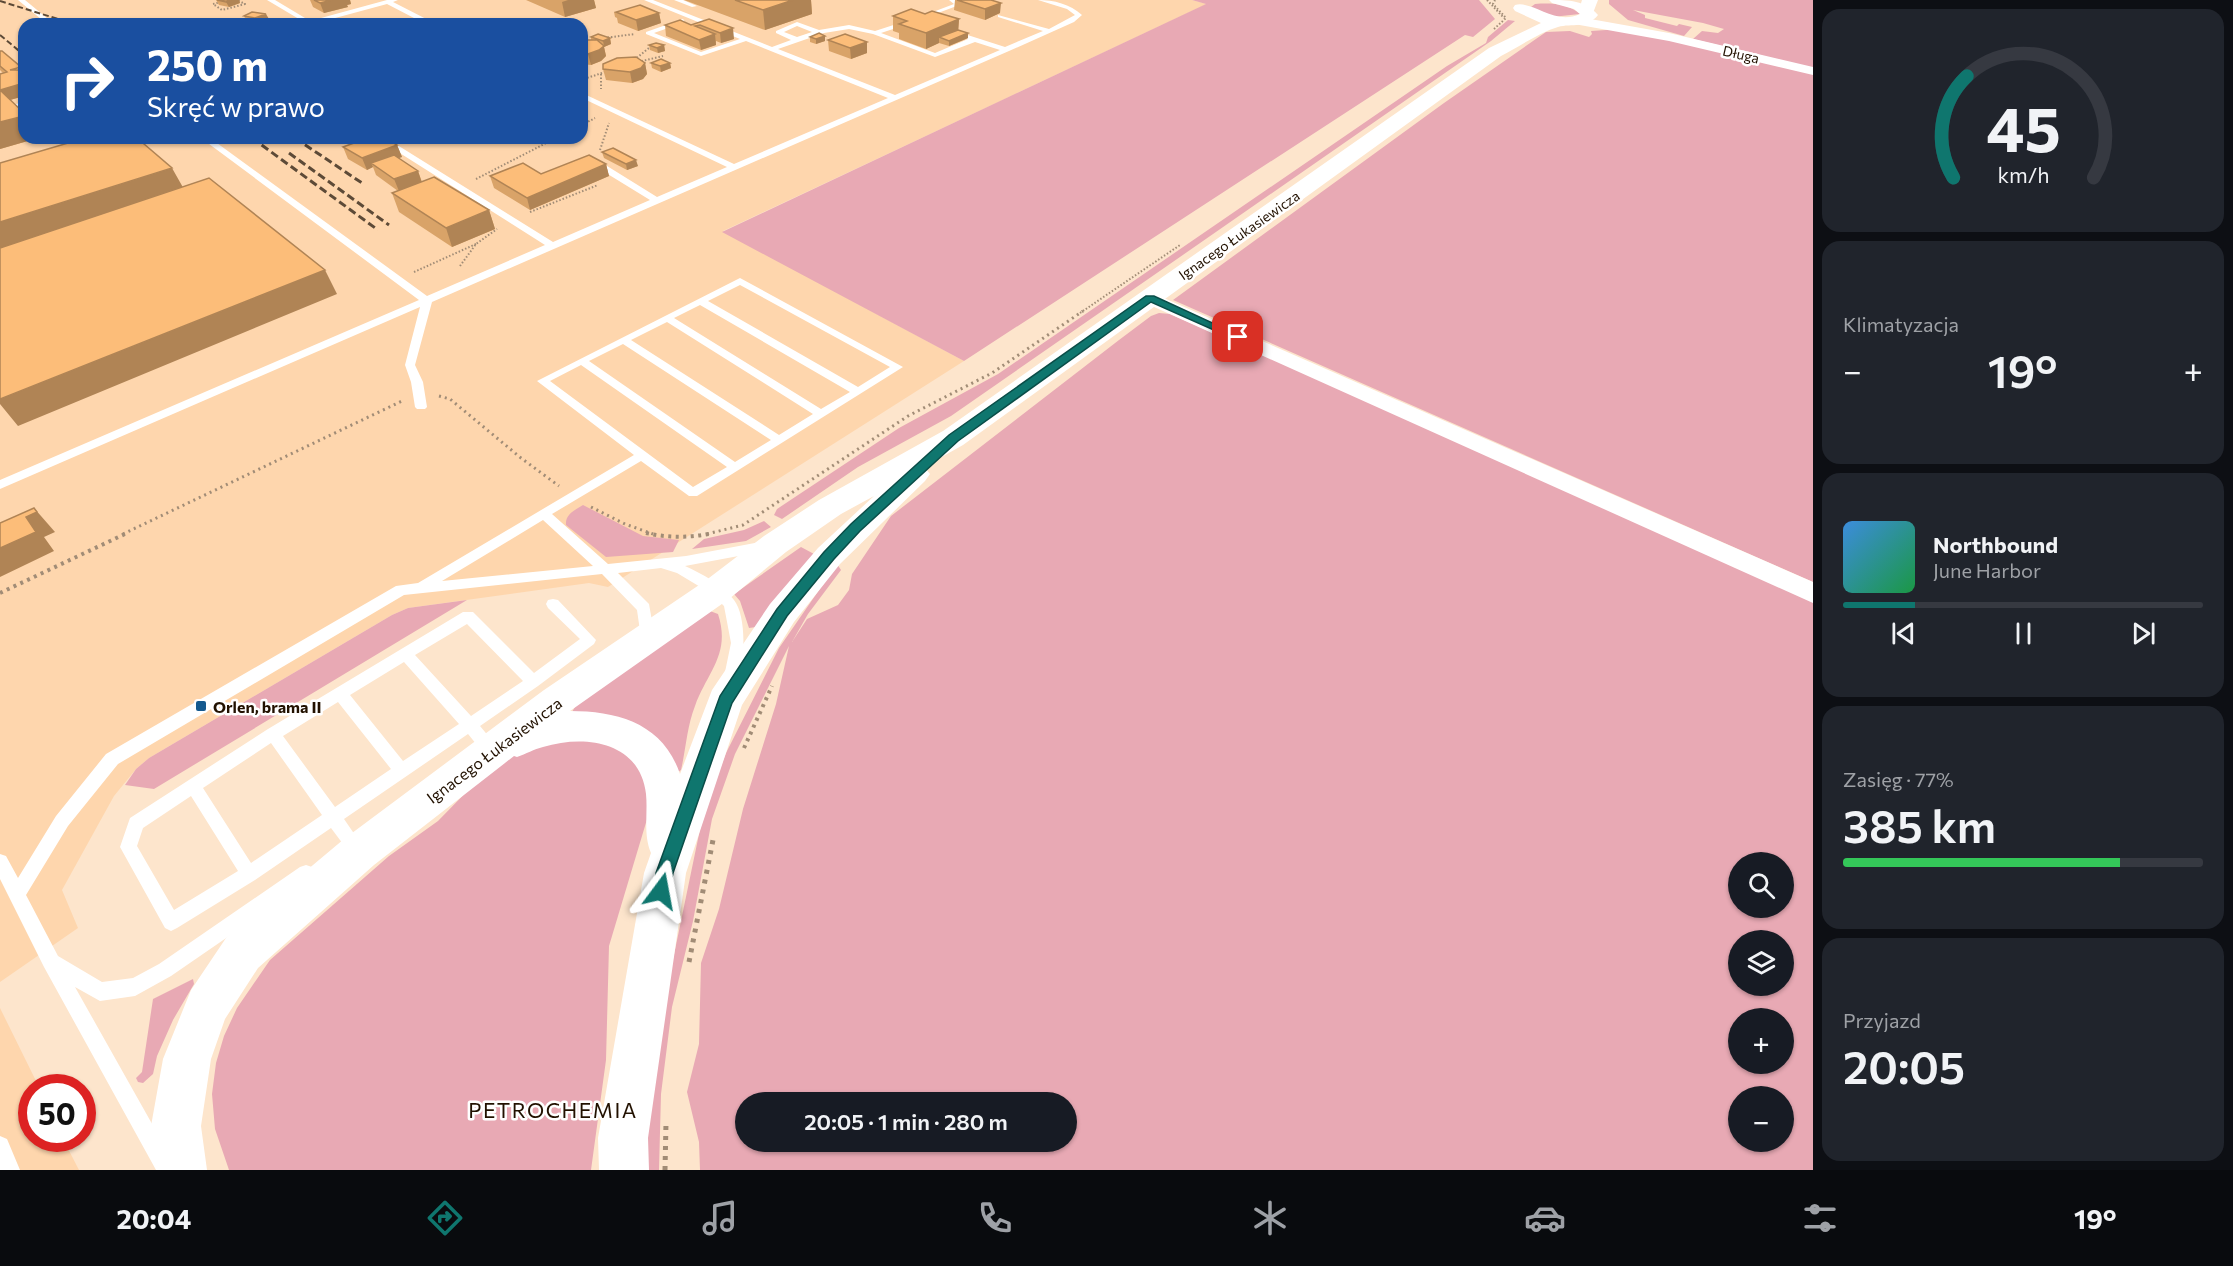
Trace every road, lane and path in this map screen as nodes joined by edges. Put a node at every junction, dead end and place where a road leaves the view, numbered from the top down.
1 (21, 0) edge
2 (228, 0) edge
3 (237, 0) edge
4 (270, 0) edge
5 (395, 0) edge
6 (648, 0) edge
7 (677, 0) edge
8 (952, 0) edge
9 (1041, 0) edge
10 (1557, 0) edge
11 (387, 2) junction
12 (1518, 2) edge
13 (694, 6) dead end
14 (1587, 11) edge
15 (265, 14) edge
16 (257, 16) edge
17 (1000, 16) edge
18 (44, 18) edge
19 (249, 18) edge
20 (271, 18) edge
21 (300, 18) edge
22 (327, 18) edge
23 (420, 18) edge
24 (693, 18) junction
25 (915, 20) junction
26 (1558, 21) junction
27 (925, 23) edge
28 (945, 29) edge
29 (1049, 31) junction
30 (819, 32) junction
31 (1490, 32) dead end
32 (648, 33) junction
33 (875, 33) junction
34 (662, 38) junction
35 (594, 39) edge
36 (747, 39) junction
37 (975, 39) junction
38 (798, 40) junction
39 (772, 49) junction
40 (1006, 50) junction
41 (693, 51) junction
42 (1496, 52) junction
43 (610, 71) edge
44 (1813, 71) edge
45 (588, 78) edge
46 (588, 98) edge
47 (896, 98) junction
48 (18, 106) edge
49 (613, 109) junction
50 (0, 110) edge
51 (588, 122) edge
52 (75, 144) edge
53 (213, 144) edge
54 (384, 144) edge
55 (544, 144) edge
56 (60, 148) edge
57 (596, 163) joint
58 (736, 168) junction
59 (459, 187) junction
60 (657, 201) junction
61 (1189, 239) dead end
62 (553, 246) junction
63 (1150, 298) junction
64 (427, 301) junction
65 (700, 301) junction
66 (667, 318) junction
67 (624, 340) junction
68 (582, 361) junction
69 (858, 392) junction
70 (421, 401) junction
71 (821, 414) junction
72 (953, 438) junction
73 (779, 440) junction
74 (642, 455) junction
75 (735, 467) junction
76 (0, 485) edge
77 (576, 496) junction
78 (544, 514) junction
79 (763, 514) junction
80 (782, 539) junction
81 (663, 564) junction
82 (603, 570) junction
83 (419, 588) junction
84 (717, 590) junction
85 (0, 593) edge
86 (1813, 593) edge
87 (553, 604) dead end
88 (648, 639) junction
89 (405, 653) junction
90 (777, 676) dead end
91 (533, 682) junction
92 (340, 693) junction
93 (725, 701) junction
94 (273, 734) junction
95 (481, 738) junction
96 (742, 752) dead end
97 (401, 770) junction
98 (194, 786) junction
99 (333, 817) junction
100 (715, 833) dead end
101 (359, 852) junction
102 (0, 862) edge
103 (664, 873) junction
104 (249, 874) junction
105 (17, 895) junction
106 (50, 961) junction
107 (688, 967) dead end
108 (666, 1111) dead end
109 (0, 1146) edge
110 (621, 1159) edge
111 (10, 1170) edge
112 (168, 1170) edge
113 (182, 1170) edge
114 (665, 1170) edge

1 - 18 lane
2 - 3 path
4 - 21 lane
5 - 11 lane
6 - 24 lane
7 - 13 lane
8 - 25 lane
9 - 29 lane
10 - 14 main road
11 - 22 lane
11 - 23 lane
12 - 26 main road
12 - 31 path
12 - 42 main road, Ignacego Łukasiewicza
14 - 26 main road
14 - 44 street, Długa
15 - 20 path
16 - 19 path
17 - 29 lane
24 - 32 lane
24 - 36 lane
25 - 27 lane
25 - 33 lane
26 - 42 main road, Ignacego Łukasiewicza
28 - 37 lane
29 - 40 lane
30 - 33 lane
30 - 38 lane
30 - 38 lane
32 - 34 lane
32 - 35 path
33 - 37 lane
34 - 41 lane
34 - 41 path
36 - 39 lane
36 - 41 lane
37 - 40 lane
38 - 39 lane
39 - 47 lane
40 - 47 lane
42 - 63 main road, Ignacego Łukasiewicza
43 - 45 path
46 - 49 lane
47 - 58 lane
48 - 50 lane
49 - 51 path
49 - 57 path
49 - 58 lane
52 - 56 lane
53 - 64 lane
54 - 59 lane
55 - 59 path
57 - 60 lane
58 - 60 lane
59 - 62 lane
60 - 62 lane
61 - 79 path
62 - 64 lane
63 - 72 main road, Ignacego Łukasiewicza
63 - 86 street
64 - 70 lane
64 - 76 lane
65 - 66 lane
65 - 69 lane
65 - 69 lane
66 - 67 lane
66 - 71 lane
67 - 68 lane
67 - 73 lane
68 - 74 lane
68 - 75 lane
69 - 71 lane
70 - 77 path
70 - 85 path
71 - 73 lane
72 - 80 main road, Ignacego Łukasiewicza
72 - 93 main road, Ignacego Łukasiewicza
73 - 75 lane
74 - 75 lane
74 - 77 lane
77 - 78 lane
77 - 79 path
78 - 82 lane
78 - 83 lane
79 - 80 path
80 - 81 lane
80 - 84 main road, Ignacego Łukasiewicza
81 - 82 lane
81 - 84 lane
82 - 83 lane
82 - 88 lane
83 - 105 lane
84 - 88 main road, Ignacego Łukasiewicza
84 - 93 lane
87 - 91 lane
88 - 95 main road, Ignacego Łukasiewicza
89 - 91 lane
89 - 92 lane
89 - 95 lane
90 - 96 path
91 - 95 lane
92 - 94 lane
92 - 97 lane
93 - 103 main road, Ignacego Łukasiewicza
94 - 98 lane
94 - 99 lane
95 - 97 lane
95 - 101 main road, Ignacego Łukasiewicza
95 - 103 main road
97 - 99 lane
98 - 104 lane
98 - 104 lane
99 - 101 lane
99 - 104 lane
100 - 107 path
101 - 106 lane
101 - 113 main road, Ignacego Łukasiewicza
102 - 105 lane
103 - 110 main road, Ignacego Łukasiewicza
105 - 106 lane
106 - 112 lane
108 - 114 path
109 - 111 lane

